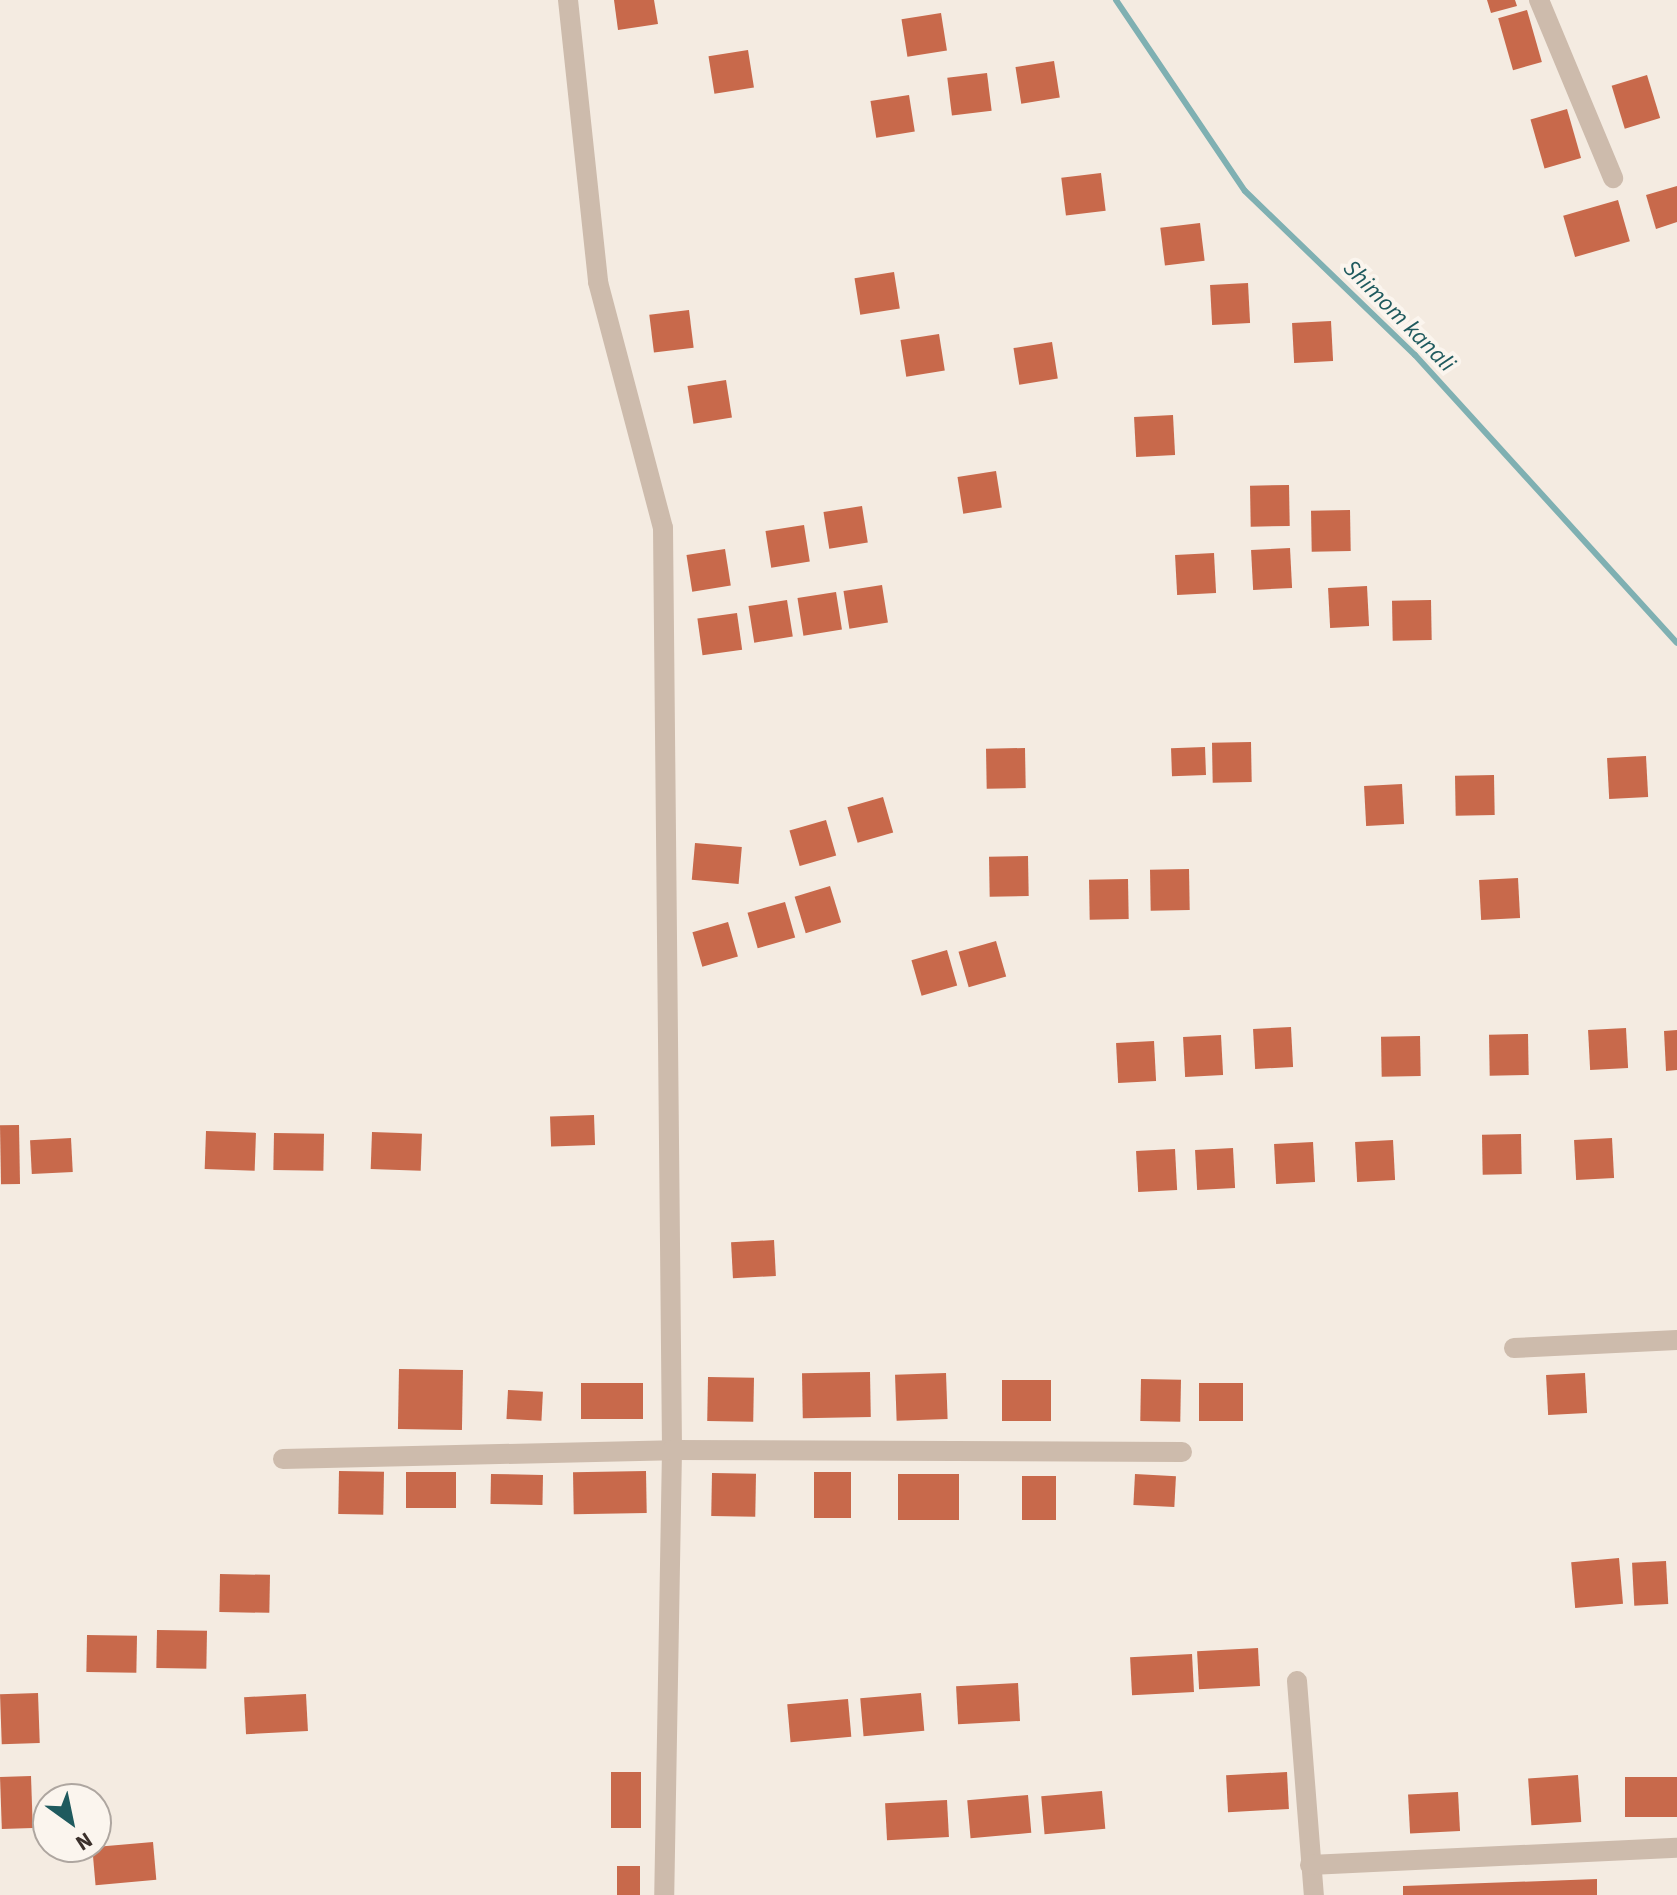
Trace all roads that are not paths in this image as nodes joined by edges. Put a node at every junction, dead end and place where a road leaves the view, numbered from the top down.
1 (568, 0) edge
2 (1539, 0) edge
3 (1613, 178) dead end
4 (1677, 1340) edge
5 (1514, 1348) dead end
6 (672, 1450) junction
7 (1182, 1452) dead end
8 (283, 1459) dead end
9 (1297, 1681) dead end
10 (1677, 1848) edge
11 (1310, 1865) junction
12 (664, 1895) edge
13 (1314, 1895) edge

1 - 6 street
2 - 3 street
4 - 5 street
6 - 7 street
6 - 8 street
6 - 12 street
9 - 11 street
10 - 11 street
11 - 13 street

